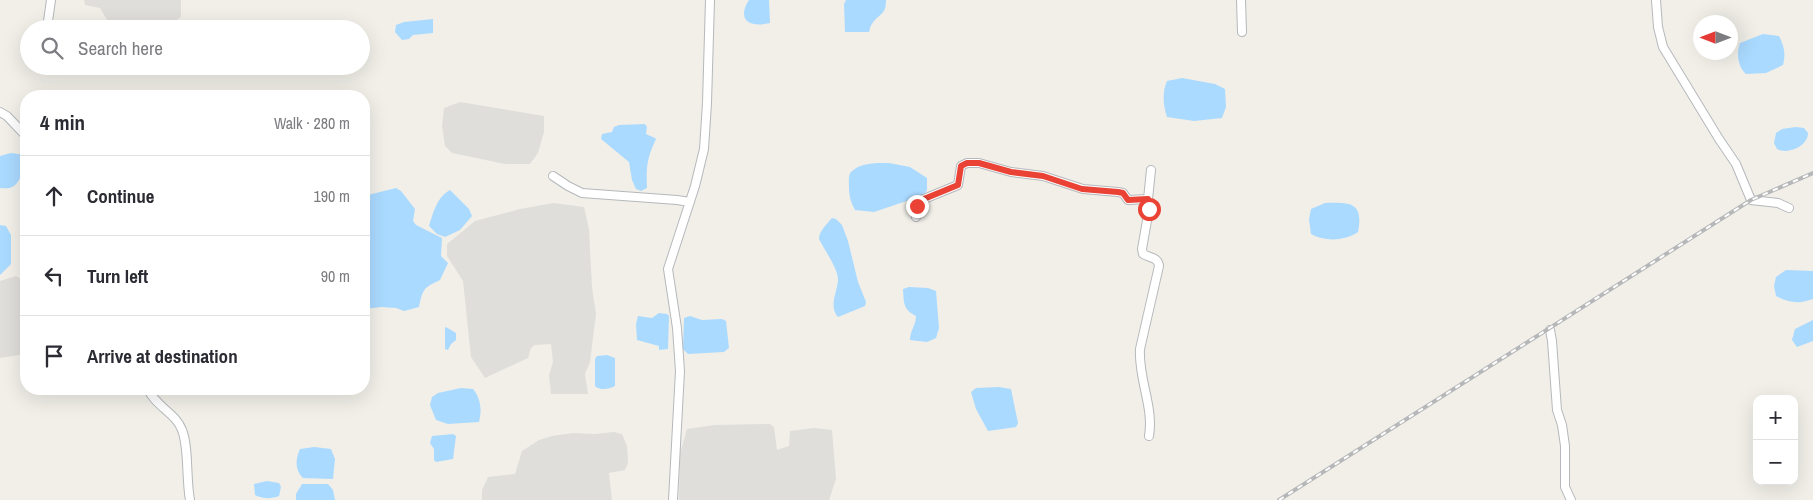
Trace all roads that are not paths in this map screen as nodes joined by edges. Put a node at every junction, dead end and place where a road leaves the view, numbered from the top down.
1 (51, 0) edge
2 (710, 0) edge
3 (1241, 0) edge
4 (1656, 0) edge
5 (48, 20) edge
6 (1242, 32) dead end
7 (0, 112) edge
8 (20, 130) edge
9 (1151, 170) dead end
10 (553, 176) dead end
11 (1148, 199) junction
12 (690, 202) junction
13 (1789, 208) dead end
14 (916, 217) dead end
15 (1550, 330) dead end
16 (151, 395) edge
17 (1149, 436) dead end
18 (190, 500) edge
19 (673, 500) edge
20 (1571, 500) edge

1 - 5 street
2 - 12 street
3 - 6 street
4 - 13 street
7 - 8 street
9 - 11 street
10 - 12 street
11 - 14 street
11 - 17 street
12 - 19 street
15 - 20 street
16 - 18 street

